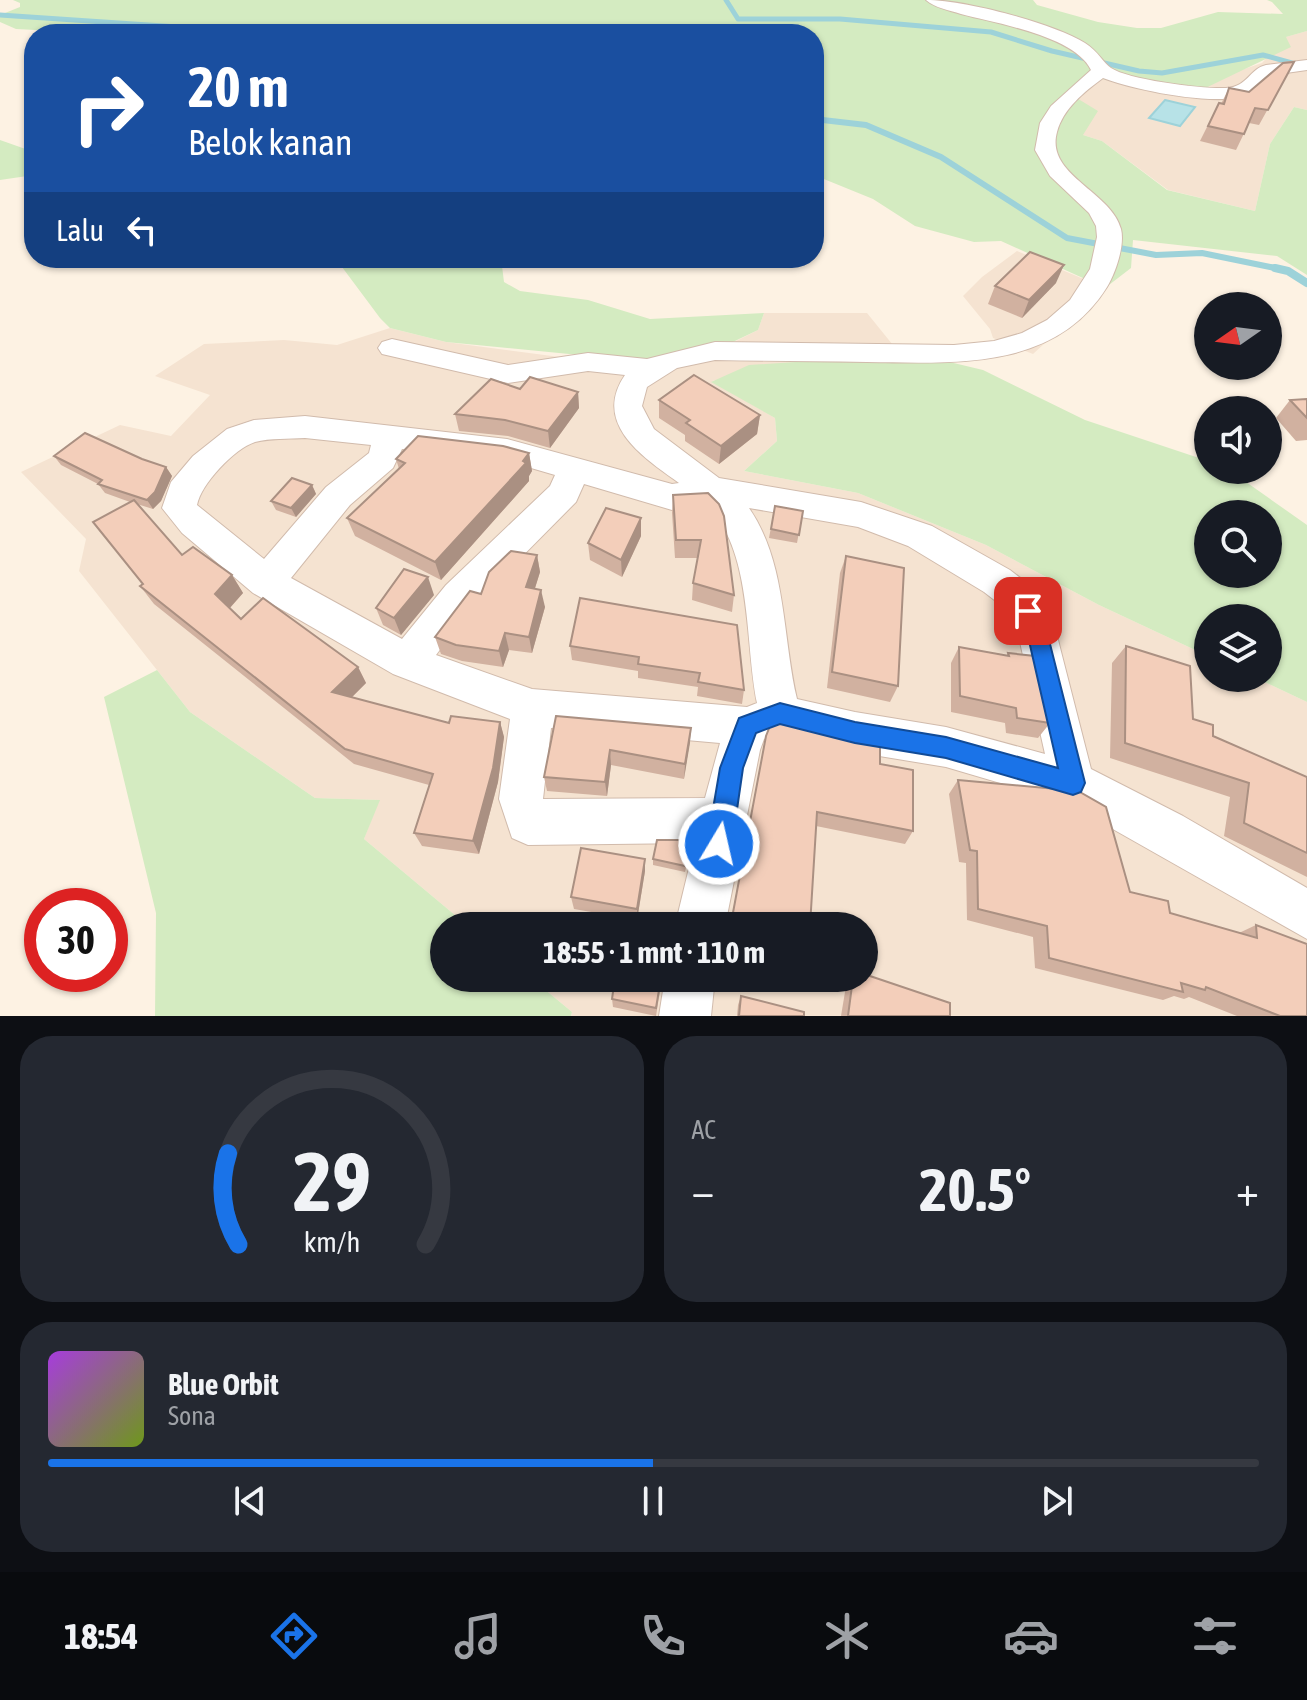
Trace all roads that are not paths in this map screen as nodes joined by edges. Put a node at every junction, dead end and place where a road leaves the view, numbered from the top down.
1 (934, 0) edge
2 (1100, 64) junction
3 (1301, 66) edge
4 (392, 348) dead end
5 (648, 368) junction
6 (385, 436) junction
7 (574, 468) junction
8 (708, 488) junction
9 (266, 582) junction
10 (407, 662) junction
11 (532, 708) junction
12 (763, 720) junction
13 (1073, 783) junction
14 (723, 822) junction
15 (704, 912) edge
16 (1307, 915) edge
17 (688, 992) edge
18 (685, 1016) edge

1 - 2 street
2 - 3 street
2 - 5 street
4 - 5 street
5 - 8 street
6 - 7 street
6 - 9 street
6 - 9 street
7 - 8 street
7 - 10 street
8 - 12 street
8 - 13 street
9 - 10 street
10 - 11 street
11 - 12 street
11 - 14 street
12 - 13 street
12 - 14 street
13 - 16 street
14 - 15 street
17 - 18 street

